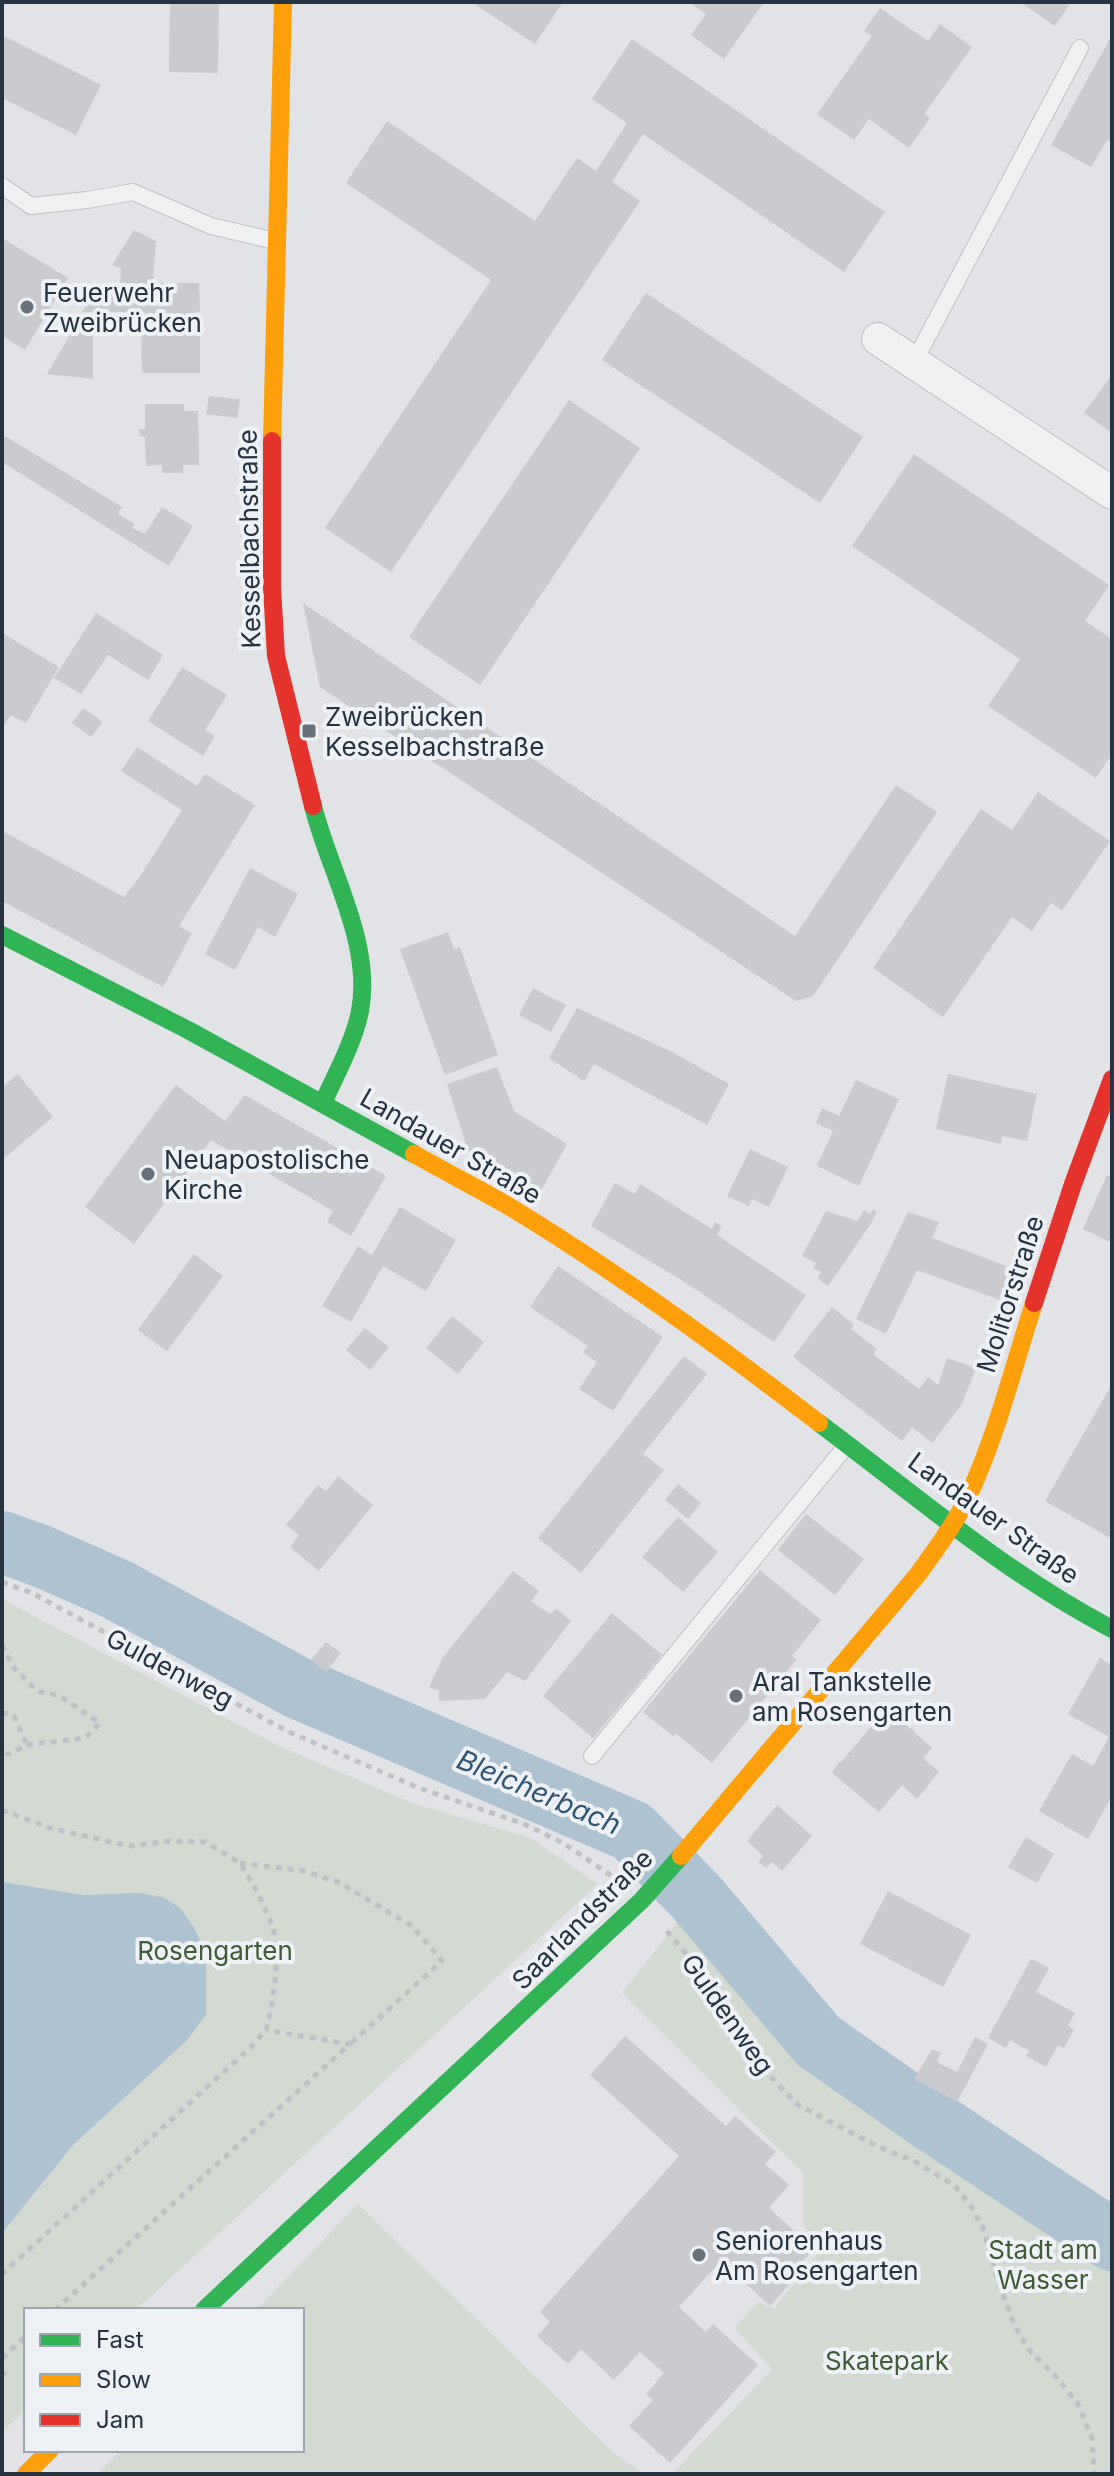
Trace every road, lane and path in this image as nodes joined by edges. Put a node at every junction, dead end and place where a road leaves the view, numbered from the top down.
1 (283, 2) edge
2 (1080, 48) dead end
3 (2, 186) edge
4 (276, 241) junction
5 (878, 339) dead end
6 (914, 362) junction
7 (1112, 493) edge
8 (2, 935) edge
9 (1112, 1079) edge
10 (323, 1103) junction
11 (848, 1444) junction
12 (953, 1524) junction
13 (2, 1582) edge
14 (1112, 1629) edge
15 (2, 1645) edge
16 (2, 1712) edge
17 (27, 1745) junction
18 (2, 1753) edge
19 (592, 1756) dead end
20 (2, 1810) edge
21 (240, 1863) junction
22 (642, 1900) junction
23 (266, 2030) junction
24 (350, 2044) junction
25 (2, 2274) edge
26 (57, 2308) edge
27 (206, 2308) edge
28 (24, 2338) edge
29 (2, 2358) edge
30 (48, 2452) edge
31 (26, 2474) edge
32 (1094, 2474) edge

1 - 4 main road, Kesselbachstraße
2 - 6 lane
3 - 4 lane
4 - 10 main road, Kesselbachstraße
5 - 6 street
6 - 7 street
8 - 10 main road, Landauer Straße
9 - 12 main road, Molitorstraße
10 - 11 main road, Landauer Straße
11 - 12 main road, Landauer Straße
11 - 19 lane
12 - 14 main road, Landauer Straße
12 - 22 main road, Saarlandstraße
13 - 22 path, Guldenweg
15 - 17 path
16 - 17 path
17 - 18 path
20 - 21 path
21 - 23 path
21 - 24 path
22 - 27 main road, Saarlandstraße
22 - 32 path, Guldenweg
23 - 24 path
23 - 25 path
24 - 26 path
28 - 29 path
30 - 31 main road

